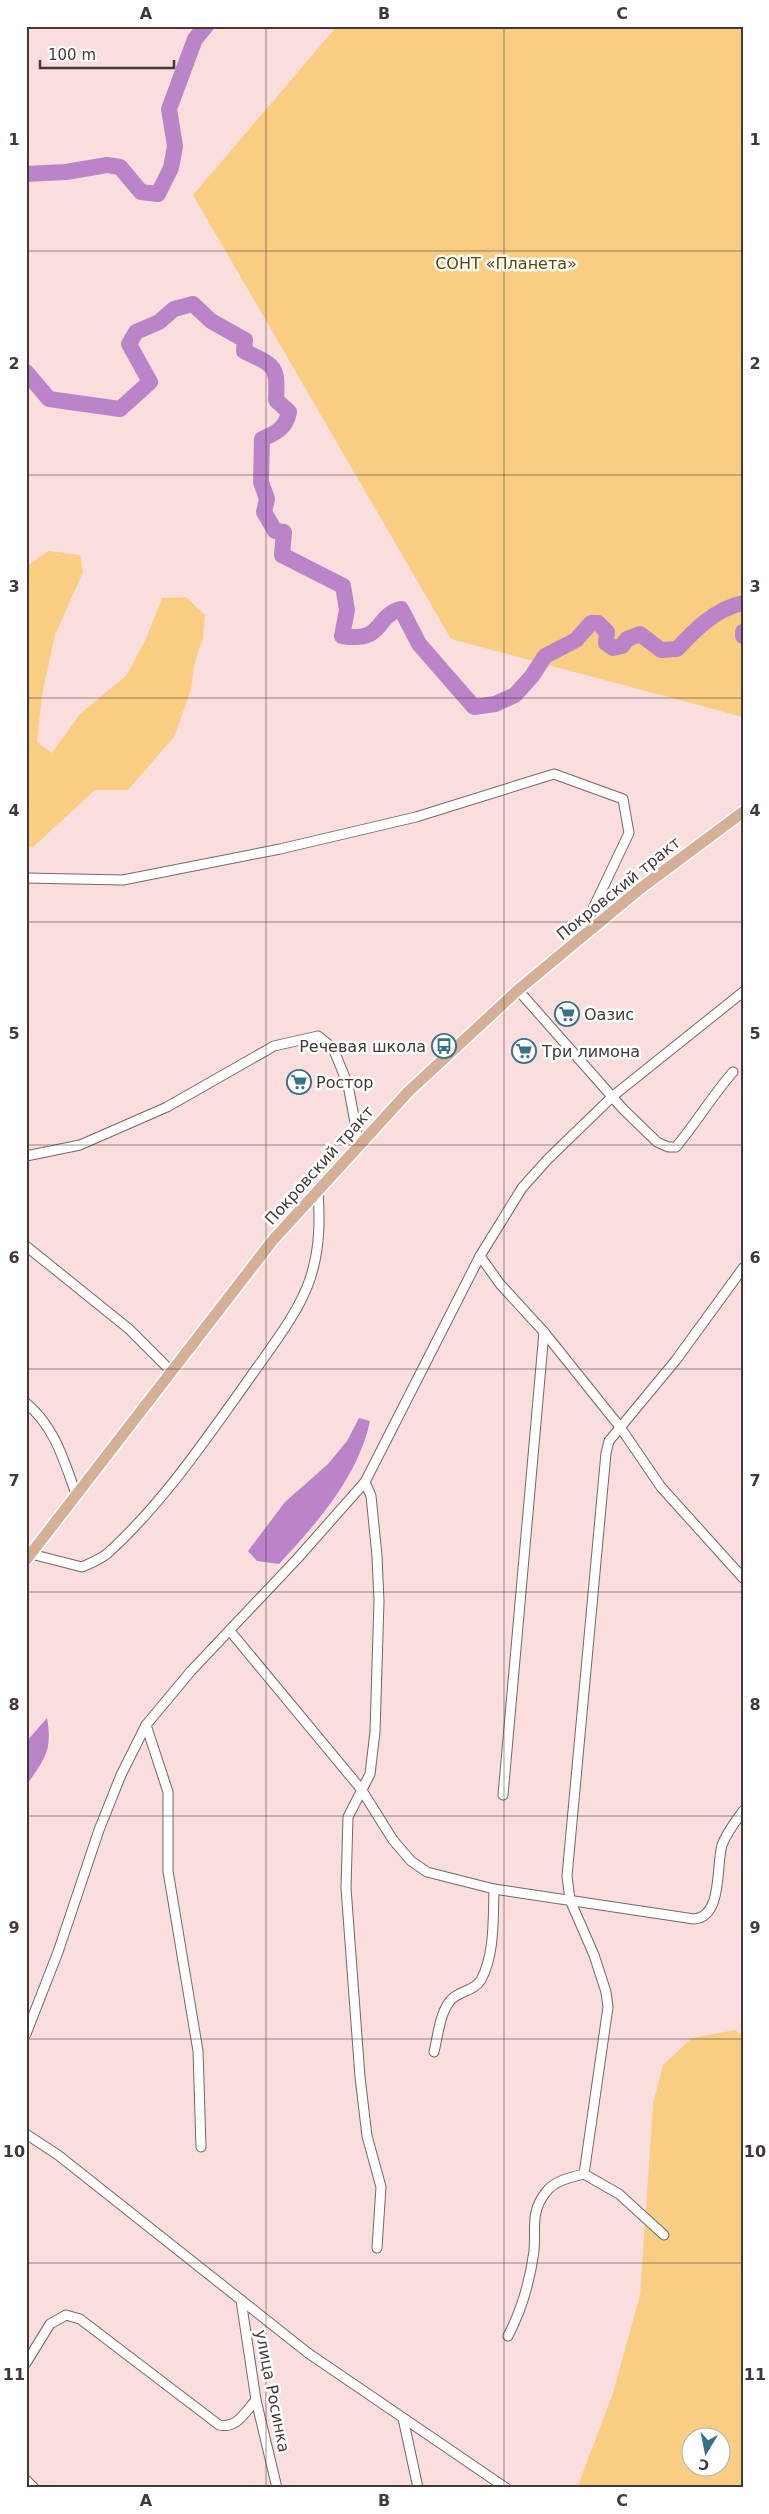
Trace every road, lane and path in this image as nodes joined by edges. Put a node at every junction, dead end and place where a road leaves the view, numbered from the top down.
1 (743, 812) edge
2 (26, 878) edge
3 (578, 941) junction
4 (518, 990) junction
5 (743, 992) edge
6 (733, 1072) dead end
7 (612, 1096) junction
8 (359, 1144) junction
9 (26, 1156) edge
10 (318, 1190) junction
11 (26, 1246) edge
12 (480, 1256) junction
13 (743, 1268) edge
14 (544, 1332) junction
15 (171, 1372) junction
16 (26, 1403) edge
17 (620, 1427) junction
18 (365, 1482) junction
19 (76, 1494) junction
20 (28, 1555) edge
21 (742, 1574) edge
22 (230, 1631) junction
23 (146, 1725) junction
24 (360, 1789) junction
25 (503, 1795) dead end
26 (743, 1811) edge
27 (494, 1889) junction
28 (570, 1900) junction
29 (26, 2034) edge
30 (434, 2052) dead end
31 (26, 2134) edge
32 (201, 2147) dead end
33 (584, 2174) junction
34 (664, 2235) dead end
35 (377, 2248) dead end
36 (241, 2300) junction
37 (508, 2336) dead end
38 (26, 2363) edge
39 (256, 2400) junction
40 (403, 2418) junction
41 (26, 2480) edge
42 (34, 2488) edge
43 (277, 2488) edge
44 (418, 2488) edge
45 (506, 2488) edge

1 - 3 main road, Покровский тракт
2 - 3 street
3 - 4 main road, Покровский тракт
4 - 7 street
4 - 8 main road, Покровский тракт
5 - 7 street
6 - 7 street
7 - 12 street
8 - 9 street
8 - 10 main road, Покровский тракт
10 - 15 main road, Покровский тракт
10 - 20 street
11 - 15 street
12 - 14 street
12 - 18 street
13 - 17 street
14 - 17 street
14 - 25 street
15 - 19 main road, Покровский тракт
16 - 19 street
17 - 21 street
17 - 28 street
18 - 22 street
18 - 24 street
19 - 20 main road, Покровский тракт
22 - 23 street
22 - 24 street
23 - 29 street
23 - 32 street
24 - 27 street
24 - 35 street
26 - 28 street
27 - 28 street
27 - 30 street
28 - 33 street
31 - 36 street
33 - 34 street
33 - 37 street
36 - 39 street, улица Росинка
36 - 40 street
38 - 39 street
39 - 43 street, улица Росинка
40 - 44 street
40 - 45 street
41 - 42 street

